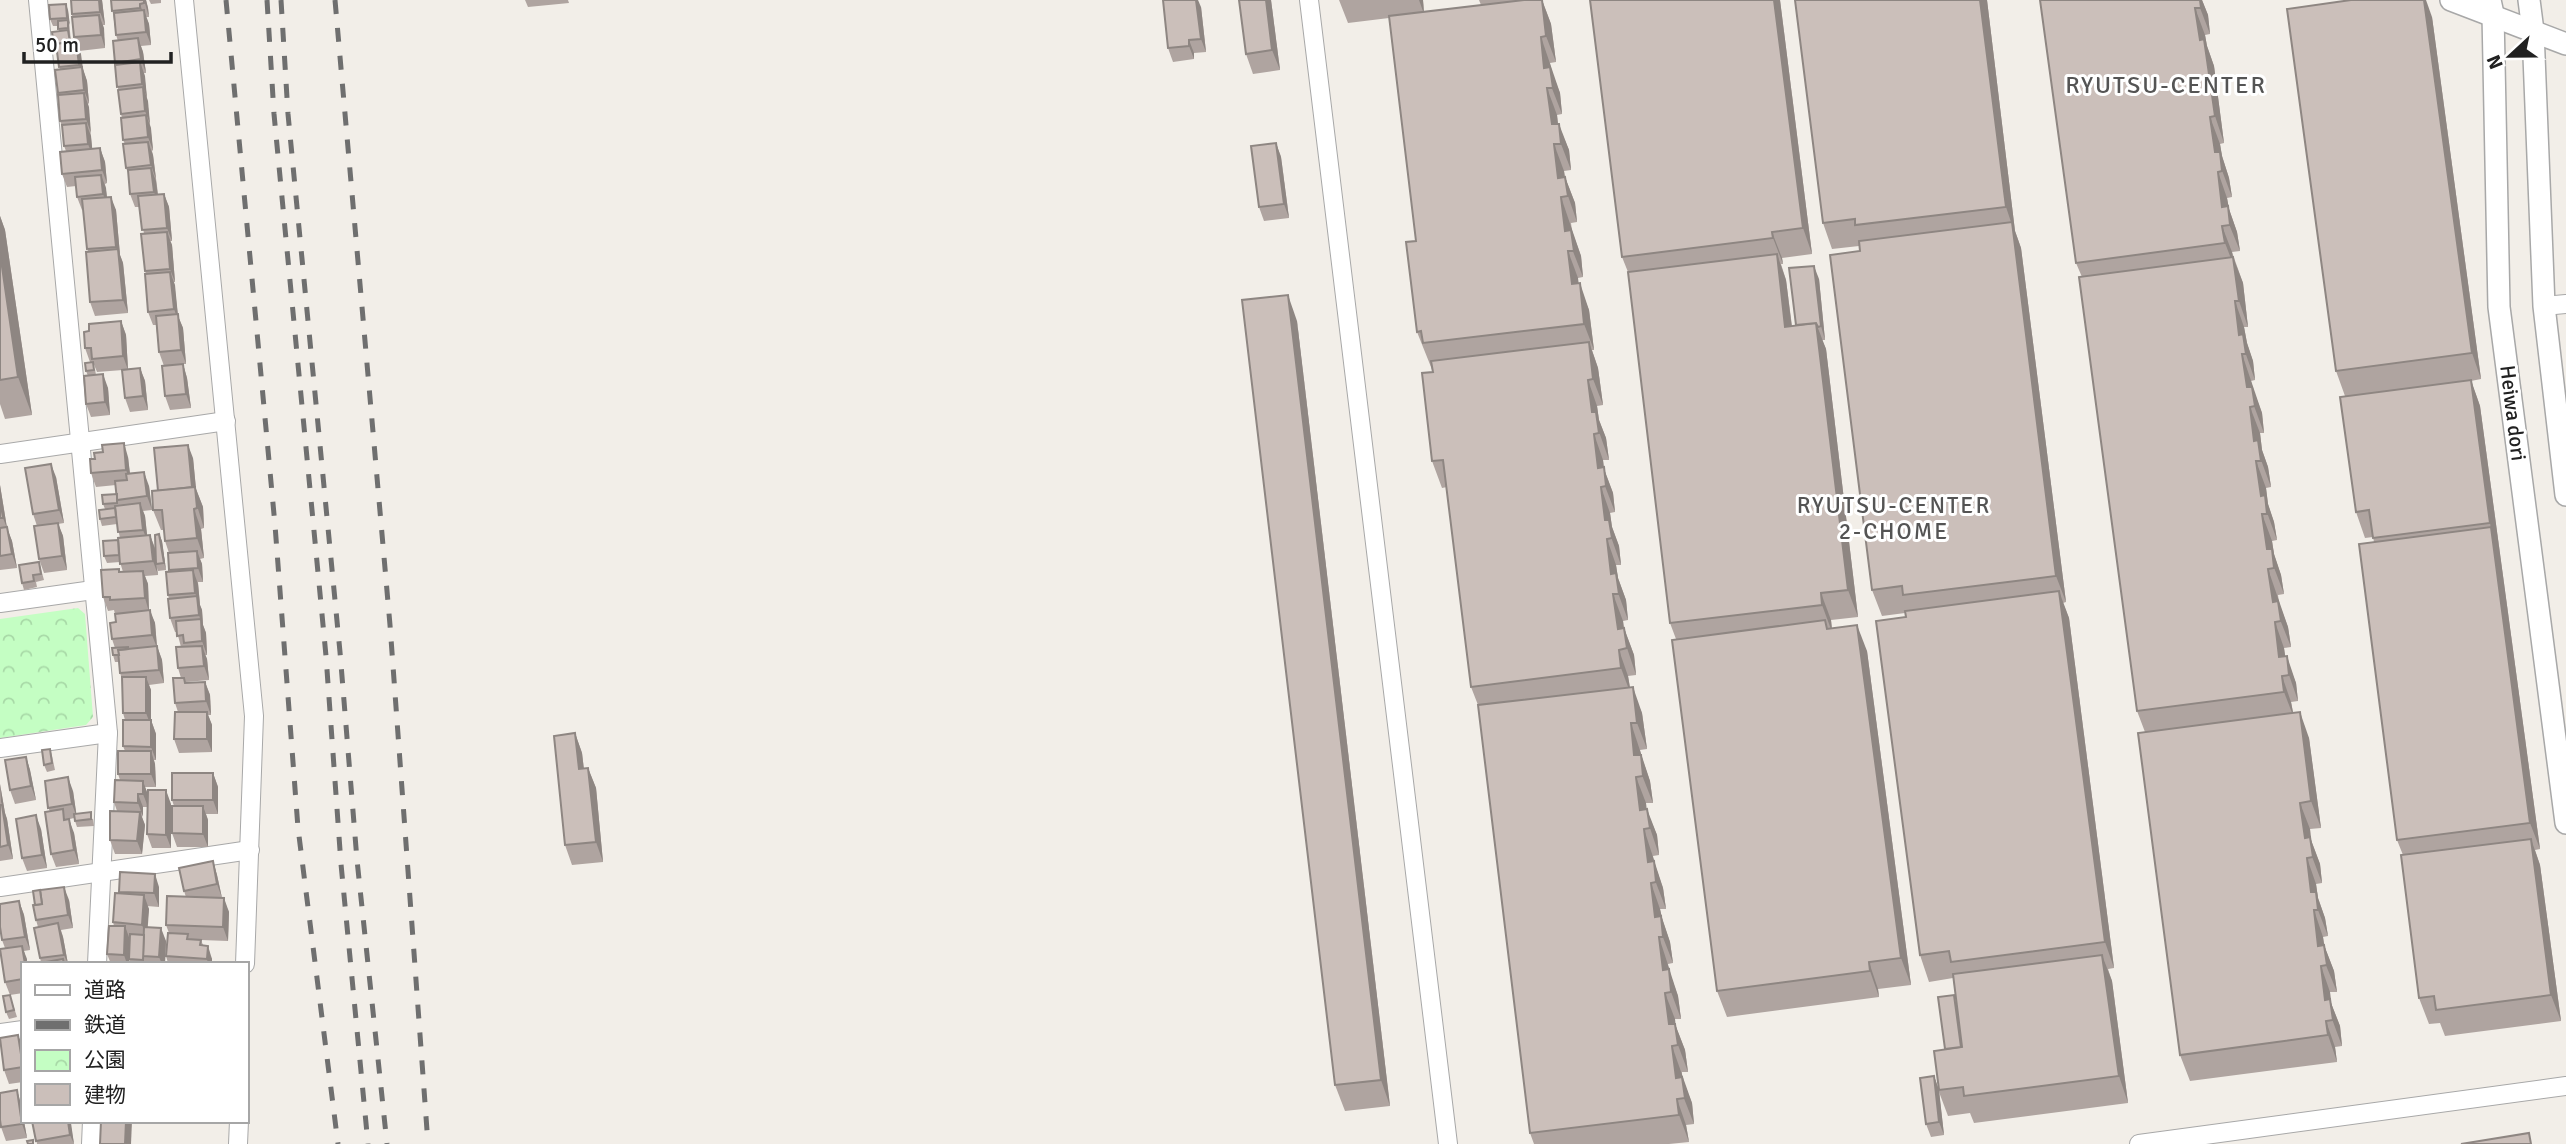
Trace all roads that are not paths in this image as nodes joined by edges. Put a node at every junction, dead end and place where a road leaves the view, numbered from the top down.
1 (38, 0) edge
2 (184, 0) edge
3 (1310, 0) edge
4 (2451, 0) edge
5 (2529, 0) edge
6 (2492, 7) edge
7 (2533, 31) junction
8 (2566, 44) edge
9 (2566, 304) edge
10 (2544, 306) junction
11 (226, 421) junction
12 (81, 442) junction
13 (0, 454) edge
14 (2566, 495) edge
15 (93, 590) junction
16 (0, 603) edge
17 (108, 733) junction
18 (0, 748) edge
19 (2566, 823) edge
20 (250, 850) junction
21 (102, 871) junction
22 (0, 887) edge
23 (97, 962) edge
24 (245, 962) edge
25 (21, 1030) edge
26 (0, 1033) edge
27 (2566, 1086) edge
28 (92, 1123) edge
29 (239, 1123) edge
30 (91, 1144) edge
31 (238, 1144) edge
32 (1448, 1144) edge
33 (2139, 1144) edge

1 - 12 street
2 - 11 street
3 - 32 street
4 - 6 street
5 - 7 street, Heiwa dori
6 - 7 street
6 - 19 street, Heiwa dori
7 - 8 street
7 - 10 street, Heiwa dori
9 - 10 street
10 - 14 street, Heiwa dori
11 - 12 street
11 - 20 street
12 - 13 street
12 - 15 street
15 - 16 street
15 - 17 street
17 - 18 street
17 - 21 street
20 - 21 street
20 - 24 street
21 - 22 street
21 - 23 street
25 - 26 street
27 - 33 street
28 - 30 street
29 - 31 street

